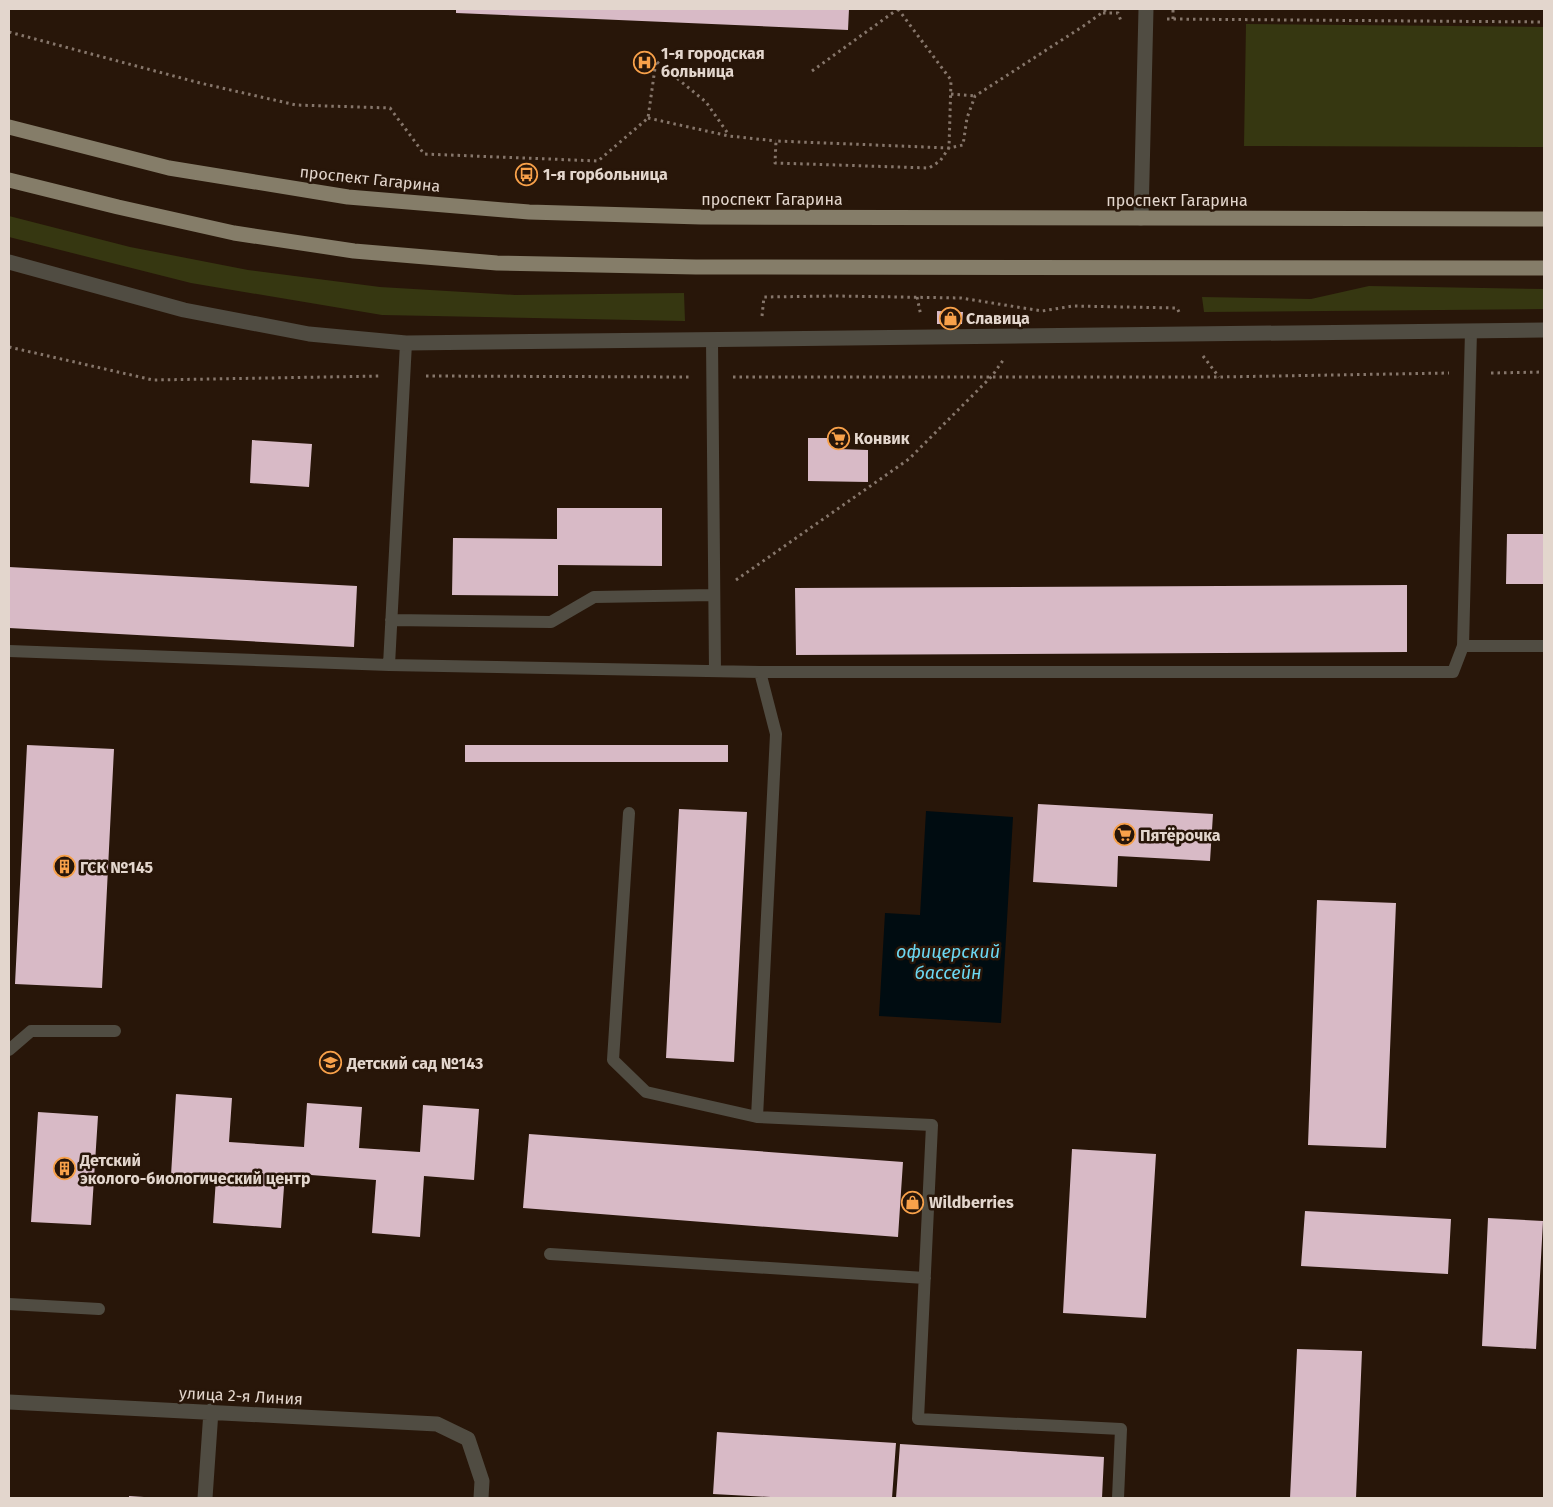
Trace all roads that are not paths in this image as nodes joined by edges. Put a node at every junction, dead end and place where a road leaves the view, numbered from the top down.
1 (1145, 14) edge
2 (9, 127) edge
3 (9, 180) edge
4 (1141, 218) junction
5 (1544, 219) edge
6 (9, 262) edge
7 (1544, 268) edge
8 (1544, 330) edge
9 (1471, 331) junction
10 (712, 340) junction
11 (406, 343) junction
12 (714, 595) junction
13 (391, 620) junction
14 (1463, 646) junction
15 (1544, 646) edge
16 (9, 651) edge
17 (389, 665) junction
18 (715, 671) junction
19 (760, 672) junction
20 (628, 813) dead end
21 (115, 1031) dead end
22 (9, 1050) edge
23 (757, 1116) junction
24 (550, 1254) dead end
25 (925, 1278) junction
26 (9, 1304) edge
27 (99, 1309) dead end
28 (9, 1402) edge
29 (211, 1411) junction
30 (205, 1498) edge
31 (481, 1498) edge
32 (1118, 1498) edge

1 - 4 street
2 - 4 main road, проспект Гагарина
3 - 7 main road
4 - 5 main road, проспект Гагарина
6 - 11 street
8 - 9 street
9 - 10 street
9 - 14 lane
10 - 11 street
10 - 12 lane
11 - 13 lane
12 - 13 lane
12 - 18 lane
13 - 17 lane
14 - 15 lane
14 - 19 lane
16 - 17 lane
17 - 18 lane
18 - 19 lane
19 - 23 lane
20 - 23 lane
21 - 22 lane
23 - 25 lane
24 - 25 lane
25 - 32 lane
26 - 27 lane
28 - 29 street, улица 2-я Линия
29 - 30 street
29 - 31 street, улица 2-я Линия

